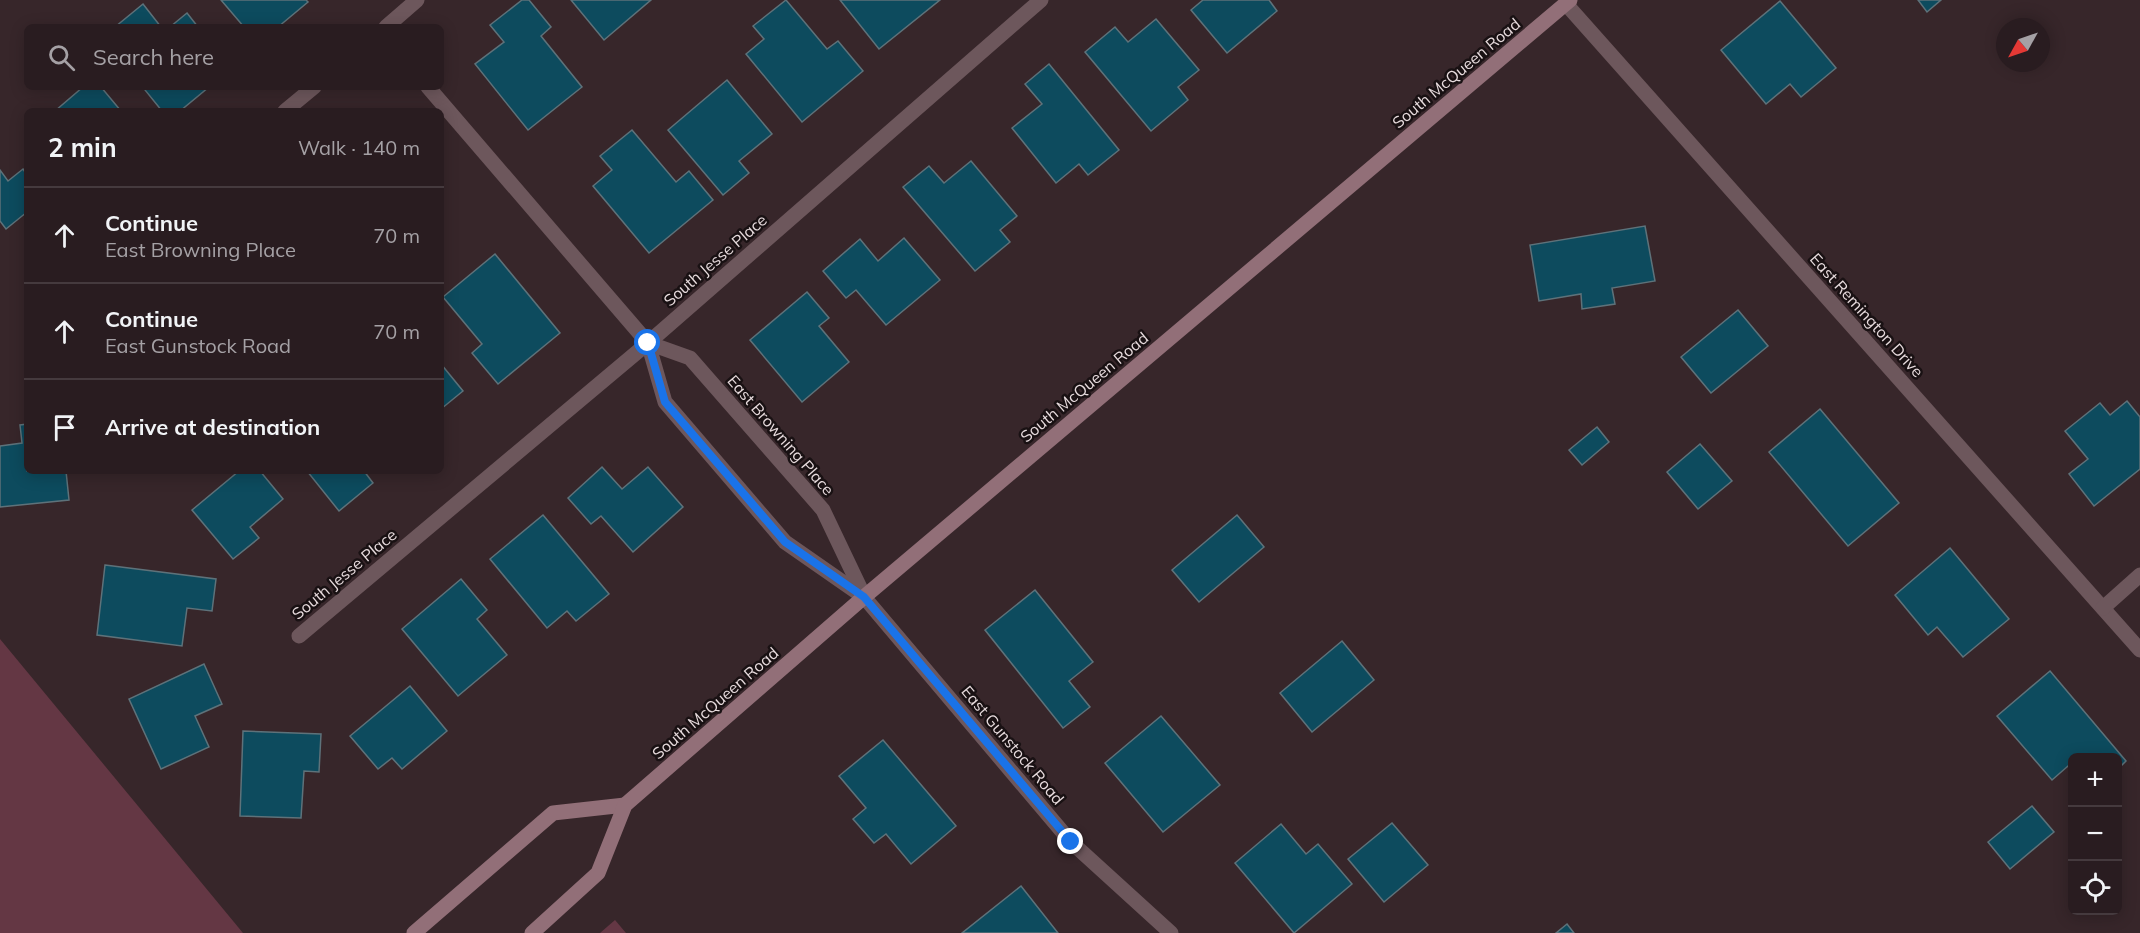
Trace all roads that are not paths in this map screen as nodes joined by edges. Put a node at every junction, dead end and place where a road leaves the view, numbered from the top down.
1 (417, 0) edge
2 (1041, 0) edge
3 (1568, 2) edge
4 (389, 24) edge
5 (310, 90) edge
6 (431, 90) edge
7 (289, 108) edge
8 (648, 343) junction
9 (2140, 575) edge
10 (864, 597) junction
11 (2103, 608) junction
12 (299, 636) dead end
13 (2140, 650) edge
14 (625, 805) junction
15 (414, 933) edge
16 (532, 933) edge
17 (1171, 933) edge

1 - 4 street
2 - 8 street, South Jesse Place
3 - 10 main road, South McQueen Road
3 - 11 street, East Remington Drive
5 - 7 street
6 - 8 street, East Browning Place
8 - 10 street, East Browning Place
8 - 10 street, East Browning Place
8 - 12 street, South Jesse Place
9 - 11 street
10 - 14 main road, South McQueen Road
10 - 17 street, East Gunstock Road
11 - 13 street, East Remington Drive
14 - 15 main road
14 - 16 main road, South McQueen Road

